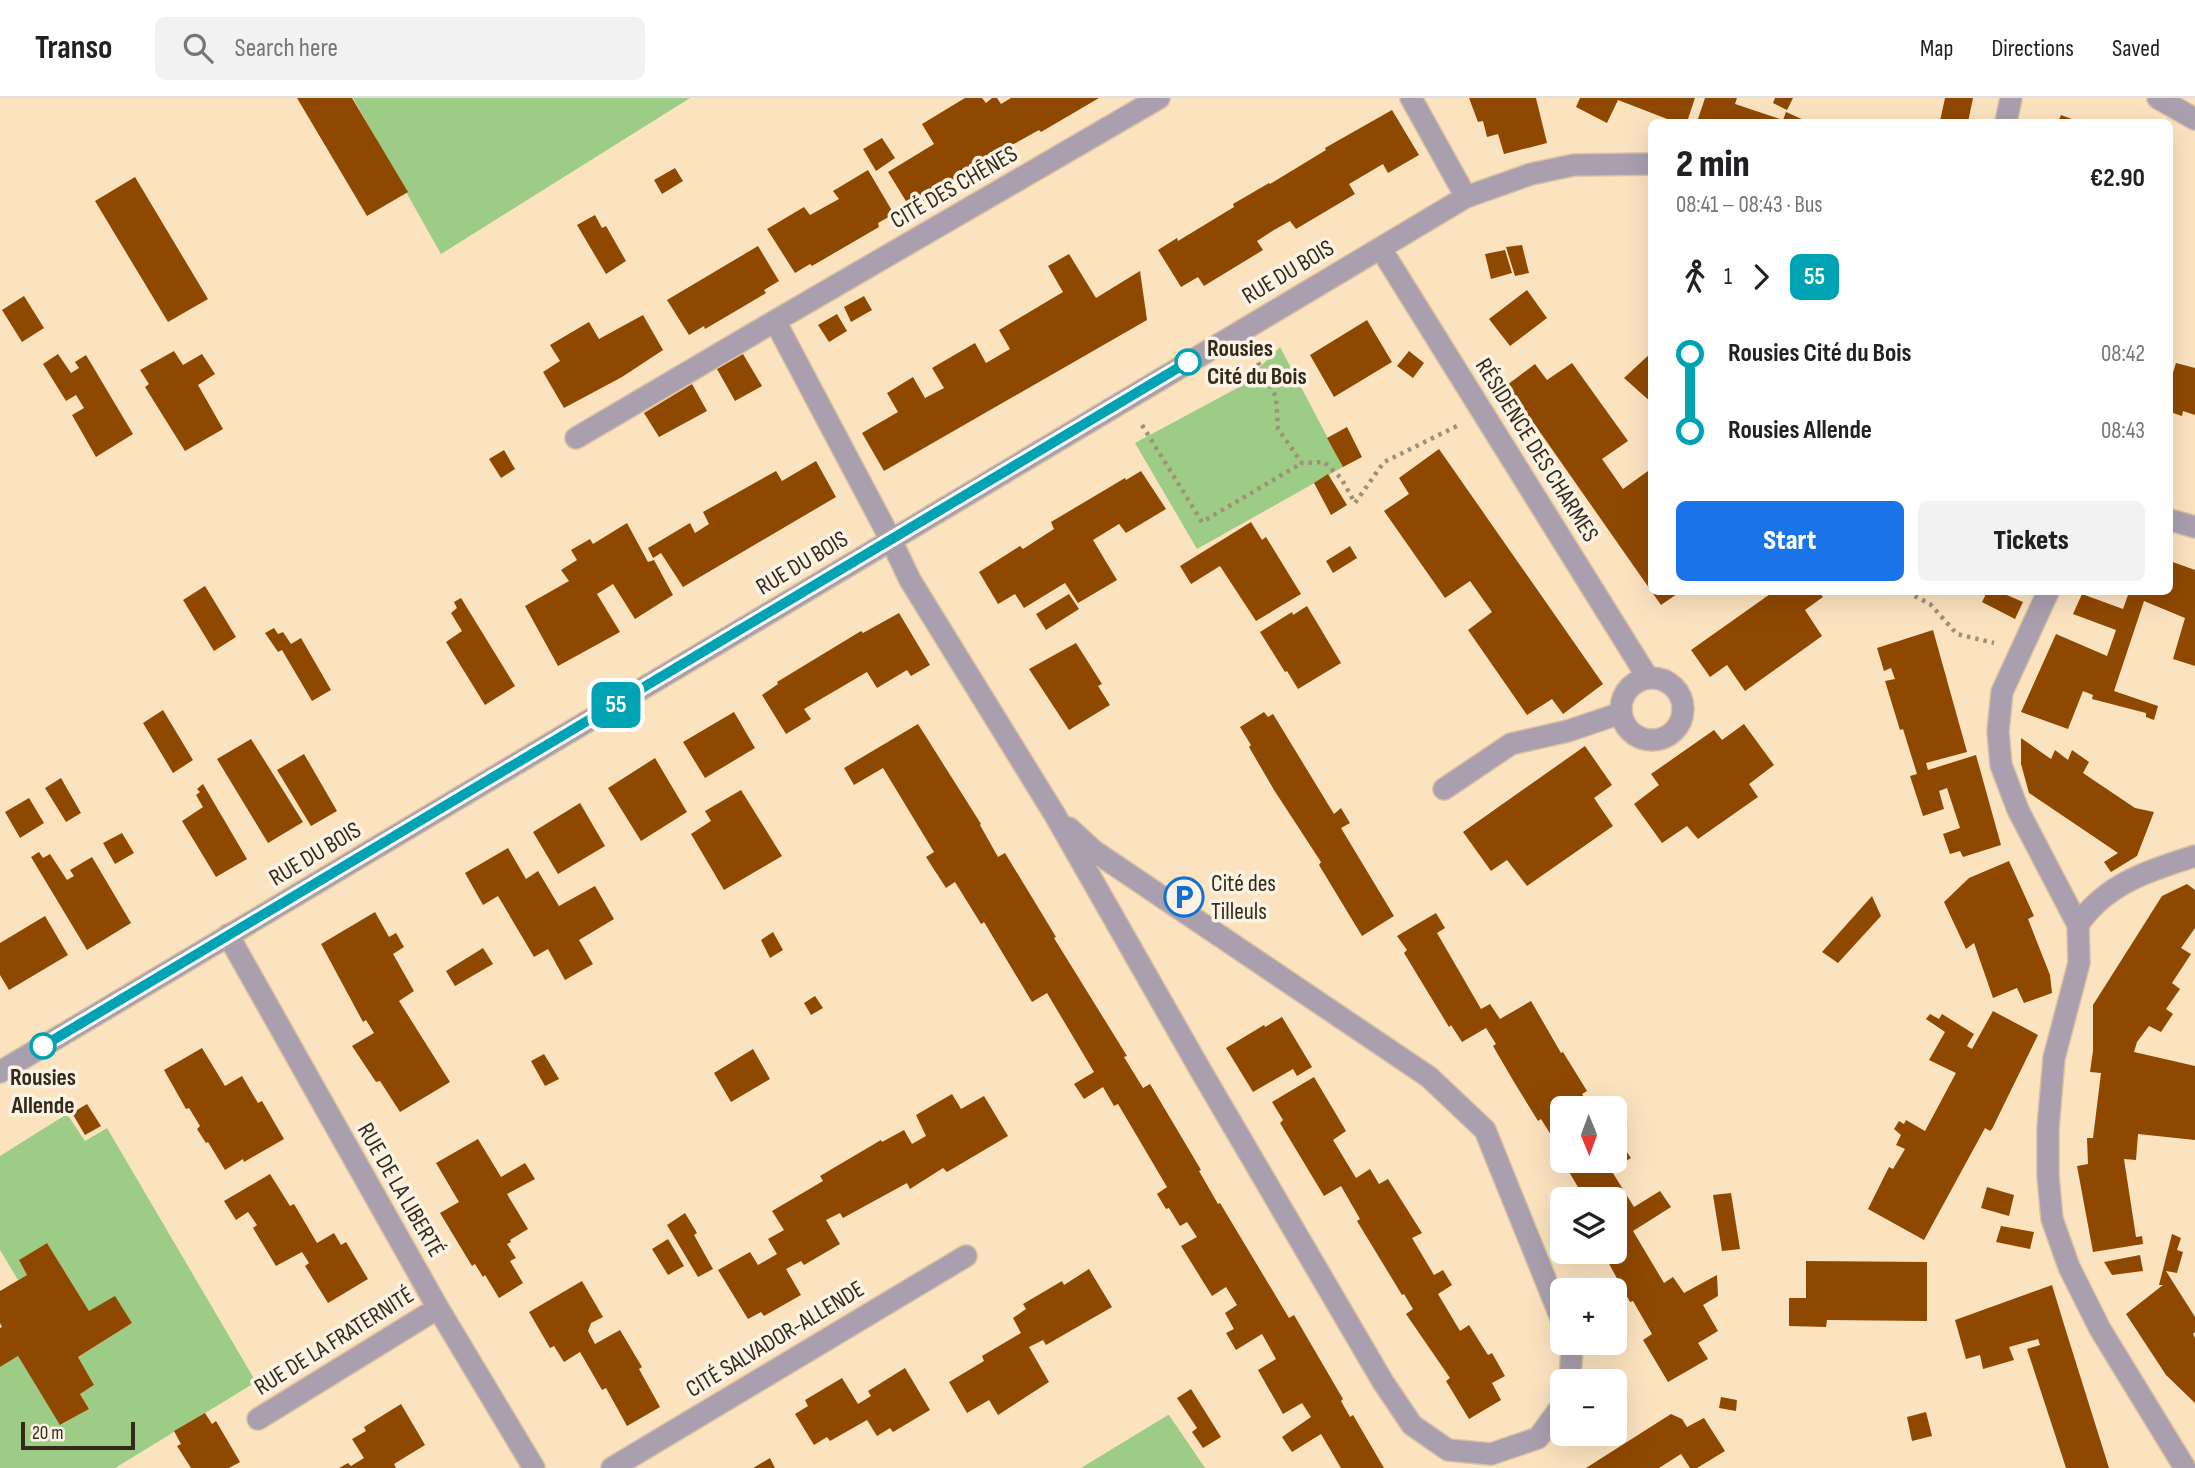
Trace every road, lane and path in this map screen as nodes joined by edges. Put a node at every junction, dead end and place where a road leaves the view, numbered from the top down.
1 (1159, 98) edge
2 (1411, 98) edge
3 (2011, 98) edge
4 (2158, 98) edge
5 (2007, 119) edge
6 (2195, 119) edge
7 (1648, 164) edge
8 (1466, 197) junction
9 (1381, 249) junction
10 (775, 321) junction
11 (1241, 331) junction
12 (1126, 400) junction
13 (1483, 414) junction
14 (576, 438) dead end
15 (1302, 463) junction
16 (2173, 521) edge
17 (2195, 527) edge
18 (891, 540) junction
19 (1913, 595) edge
20 (2047, 595) edge
21 (2021, 649) junction
22 (1648, 678) junction
23 (1621, 713) junction
24 (1444, 789) dead end
25 (1055, 815) junction
26 (2195, 856) edge
27 (2078, 925) junction
28 (228, 935) junction
29 (0, 1072) edge
30 (966, 1256) dead end
31 (1550, 1291) edge
32 (438, 1308) junction
33 (258, 1419) dead end
34 (1550, 1422) edge
35 (534, 1468) edge
36 (612, 1468) edge
37 (2185, 1468) edge

1 - 10 street, CITÉ DES CHÊNES
2 - 8 street
3 - 5 street
4 - 6 street
7 - 8 street, RUE DU BOIS
8 - 9 street, RUE DU BOIS
9 - 11 street, RUE DU BOIS
9 - 13 street, RÉSIDENCE DES CHARMES
10 - 14 street, CITÉ DES CHÊNES
10 - 18 street
11 - 12 street, RUE DU BOIS
11 - 15 path
12 - 15 path
12 - 18 street, RUE DU BOIS
13 - 15 path
13 - 22 street, RÉSIDENCE DES CHARMES
16 - 17 street
18 - 25 street
18 - 28 street, RUE DU BOIS
19 - 21 path
20 - 21 street
21 - 27 street
22 - 23 street
22 - 23 street
23 - 24 street
25 - 31 street
25 - 34 street
26 - 27 street
27 - 37 street
28 - 29 street, RUE DU BOIS
28 - 32 street, RUE DE LA LIBERTÉ
30 - 36 street, CITÉ SALVADOR-ALLENDE
32 - 33 street, RUE DE LA FRATERNITÉ
32 - 35 street, RUE DE LA LIBERTÉ

